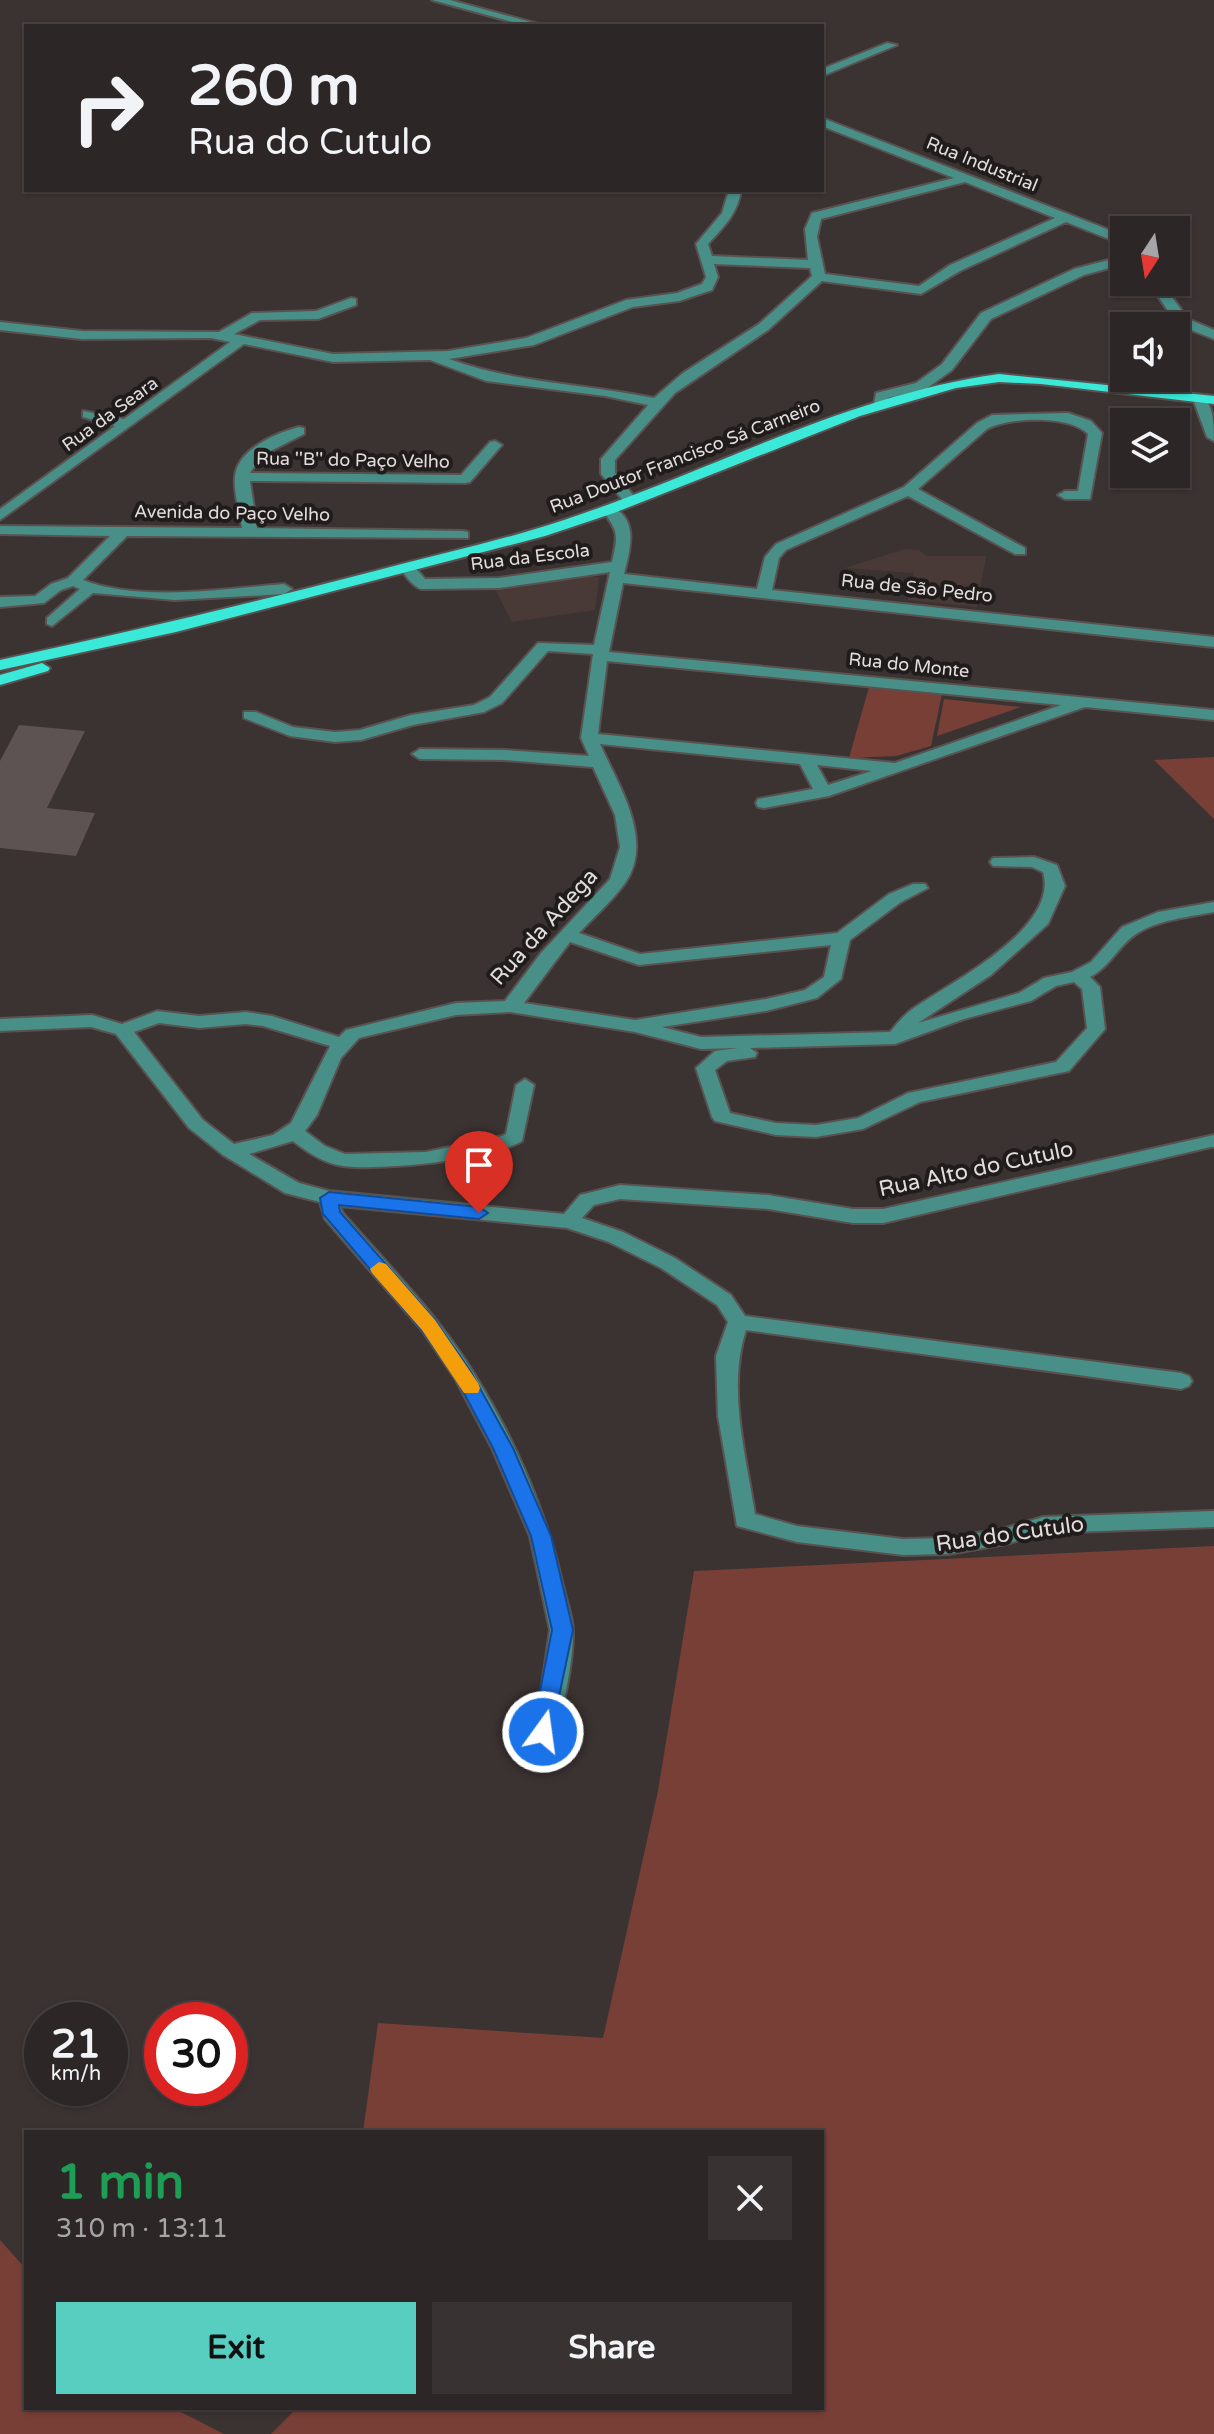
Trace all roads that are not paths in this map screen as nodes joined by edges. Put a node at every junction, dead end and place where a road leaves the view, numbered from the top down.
1 (437, 0) edge
2 (532, 24) edge
3 (891, 45) dead end
4 (824, 72) edge
5 (824, 123) edge
6 (968, 178) junction
7 (735, 192) edge
8 (1066, 217) junction
9 (1110, 235) edge
10 (709, 260) junction
11 (1110, 262) edge
12 (818, 270) junction
13 (1164, 296) edge
14 (351, 302) dead end
15 (0, 326) edge
16 (1214, 335) edge
17 (221, 336) junction
18 (240, 341) junction
19 (425, 355) junction
20 (1207, 400) edge
21 (659, 403) junction
22 (881, 405) junction
23 (88, 414) dead end
24 (125, 424) junction
25 (299, 431) dead end
26 (1214, 437) edge
27 (495, 445) dead end
28 (242, 477) junction
29 (909, 490) junction
30 (1065, 495) dead end
31 (631, 501) junction
32 (609, 510) junction
33 (0, 516) edge
34 (0, 530) edge
35 (122, 532) junction
36 (250, 533) junction
37 (463, 535) dead end
38 (1020, 551) dead end
39 (407, 567) junction
40 (616, 572) junction
41 (73, 581) junction
42 (284, 589) dead end
43 (88, 590) junction
44 (764, 593) junction
45 (0, 602) edge
46 (52, 621) dead end
47 (176, 627) junction
48 (1214, 642) edge
49 (601, 653) junction
50 (0, 665) edge
51 (0, 680) edge
52 (1083, 702) junction
53 (250, 715) dead end
54 (1214, 715) edge
55 (589, 738) junction
56 (420, 754) dead end
57 (806, 760) junction
58 (597, 762) junction
59 (896, 768) junction
60 (823, 792) junction
61 (764, 803) dead end
62 (999, 862) dead end
63 (919, 888) dead end
64 (1214, 907) edge
65 (566, 935) junction
66 (842, 938) junction
67 (1078, 976) junction
68 (510, 1006) junction
69 (0, 1025) edge
70 (635, 1026) junction
71 (123, 1030) junction
72 (895, 1038) junction
73 (766, 1041) junction
74 (340, 1043) junction
75 (525, 1085) dead end
76 (293, 1132) junction
77 (1211, 1141) dead end
78 (230, 1151) junction
79 (329, 1198) junction
80 (569, 1221) junction
81 (738, 1322) junction
82 (1181, 1381) dead end
83 (1214, 1519) edge
84 (543, 1732) dead end

1 - 2 street
3 - 4 street
5 - 6 street, Rua Industrial
6 - 8 street, Rua Industrial
6 - 12 street
7 - 10 street
8 - 9 street, Rua Industrial
8 - 12 street
10 - 12 street
10 - 19 street
11 - 22 street
12 - 21 street
13 - 16 street
14 - 17 street
15 - 17 street
17 - 18 street
18 - 19 street
18 - 24 street, Rua da Seara
19 - 21 street
20 - 22 main road, Rua Doutor Francisco Sá Carneiro
20 - 26 street
21 - 31 street
22 - 31 main road, Rua Doutor Francisco Sá Carneiro
23 - 24 street
24 - 33 street, Rua da Seara
25 - 28 street
27 - 28 street, Rua ''B'' do Paço Velho
28 - 36 street
29 - 30 street
29 - 38 street
29 - 44 street
31 - 32 main road, Rua Doutor Francisco Sá Carneiro
32 - 39 main road, Rua Doutor Francisco Sá Carneiro
32 - 40 street, Rua da Adega
34 - 35 street, Avenida do Paço Velho
35 - 36 street, Avenida do Paço Velho
35 - 41 street
36 - 37 street, Avenida do Paço Velho
39 - 40 street, Rua da Escola
39 - 47 main road, Rua Doutor Francisco Sá Carneiro
40 - 44 street, Rua de São Pedro
40 - 49 street, Rua da Adega
41 - 43 street
41 - 45 street
42 - 43 street
43 - 46 street
44 - 48 street, Rua de São Pedro
47 - 50 main road, Rua Doutor Francisco Sá Carneiro
47 - 51 main road, Rua Doutor Francisco Sá Carneiro
49 - 52 street, Rua do Monte
49 - 53 street, Rua do Monte
49 - 55 street, Rua da Adega
52 - 54 street, Rua do Monte
52 - 59 street
55 - 57 street
55 - 58 street, Rua da Adega
56 - 58 street
57 - 59 street
57 - 60 street
58 - 65 street, Rua da Adega
59 - 60 street
60 - 61 street
62 - 72 street
63 - 66 street
64 - 67 street
65 - 66 street
65 - 68 street, Rua da Adega
66 - 70 street
67 - 72 street
67 - 73 street
68 - 70 street
68 - 74 street, Rua da Adega
69 - 71 street
70 - 73 street
71 - 74 street
71 - 78 street
72 - 73 street
74 - 76 street
75 - 76 street
76 - 78 street
77 - 80 street, Rua Alto do Cutulo
78 - 79 street
79 - 80 street
79 - 84 street
80 - 81 street
81 - 82 street
81 - 83 street, Rua do Cutulo

